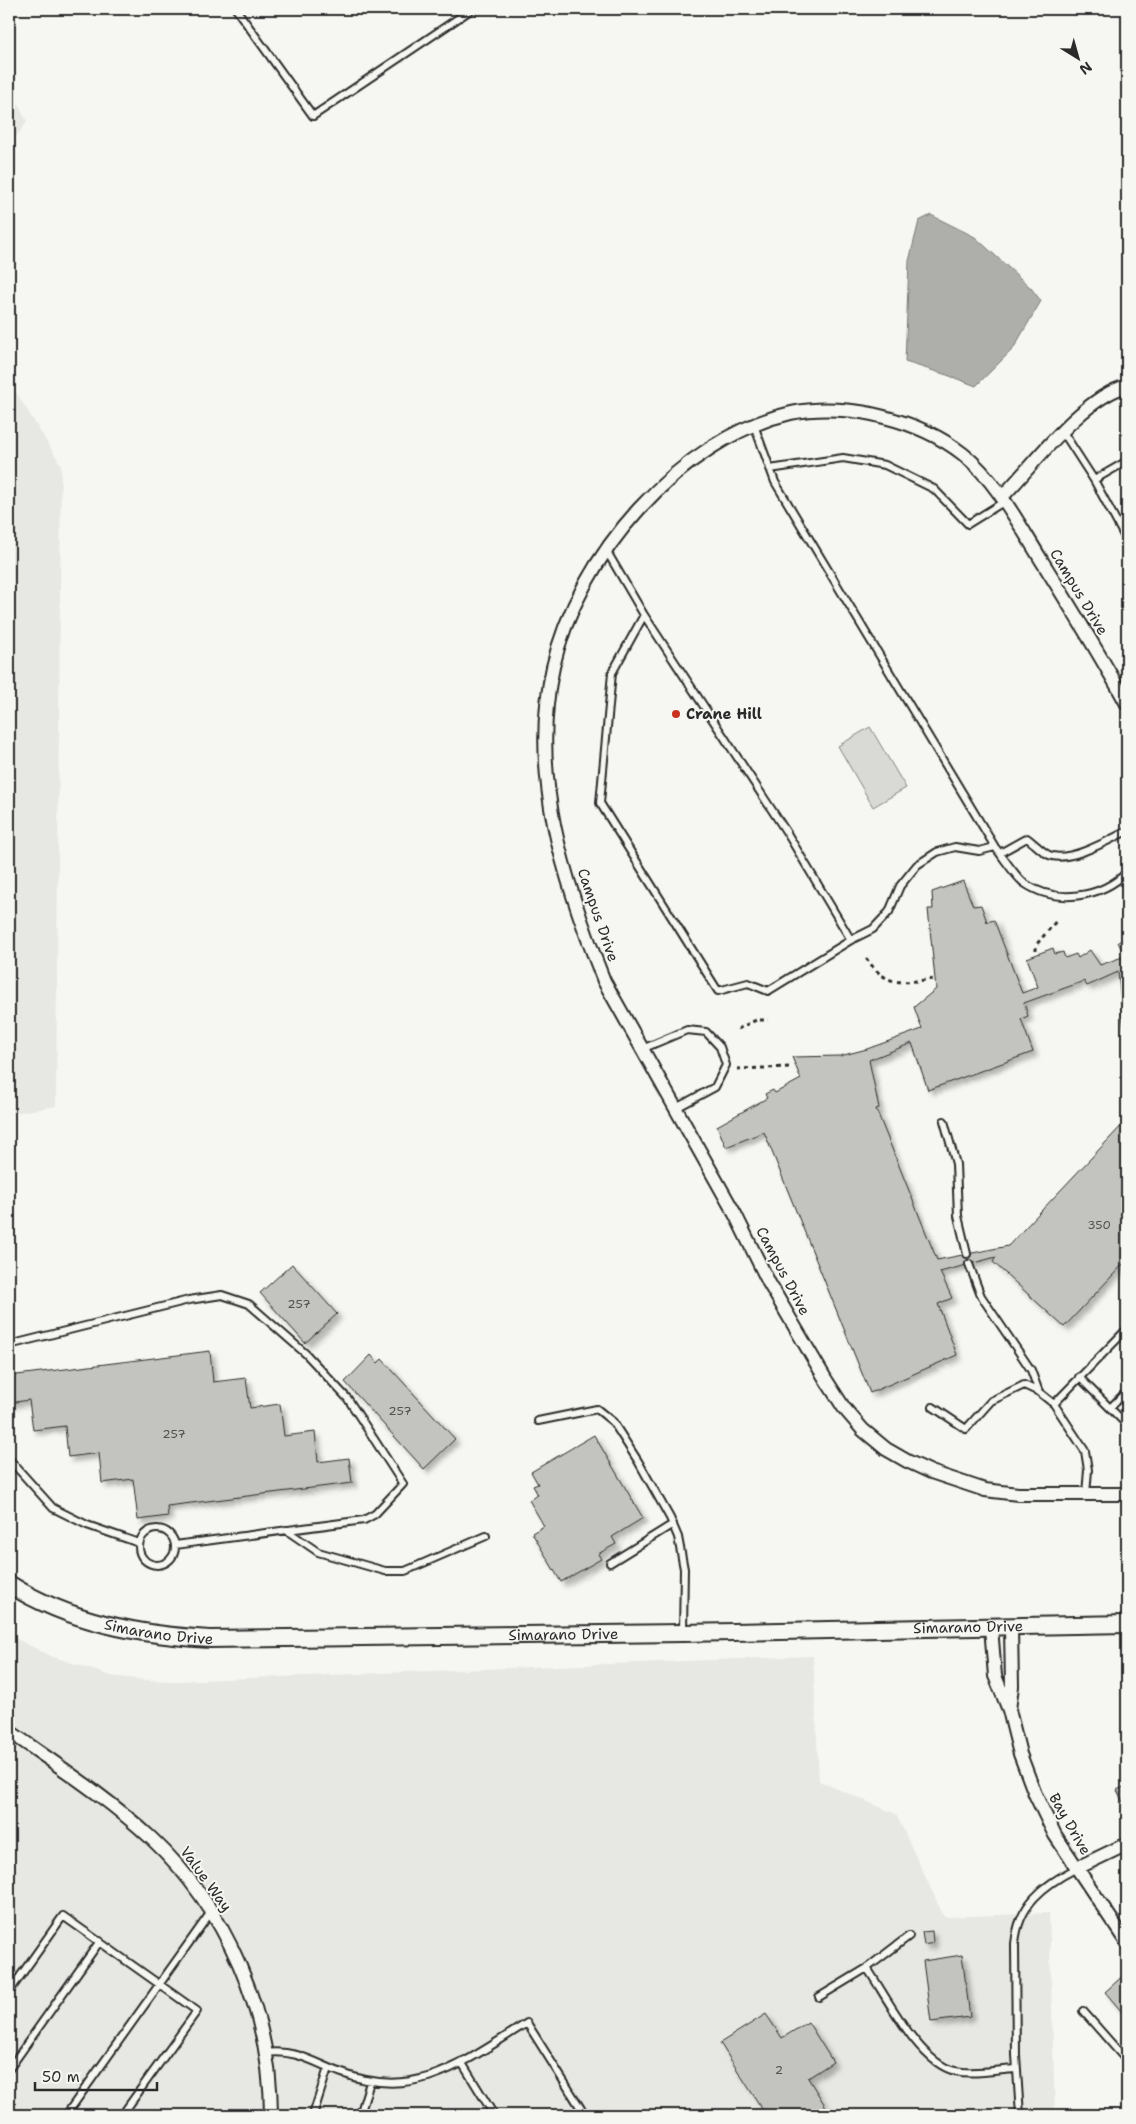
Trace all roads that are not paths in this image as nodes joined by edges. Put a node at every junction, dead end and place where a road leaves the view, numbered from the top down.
1 (236, 9) edge
2 (472, 9) edge
3 (1127, 386) edge
4 (754, 425) junction
5 (1063, 432) junction
6 (1127, 461) edge
7 (770, 468) junction
8 (1094, 480) junction
9 (1004, 499) junction
10 (1127, 541) edge
11 (606, 550) junction
12 (644, 615) junction
13 (1127, 704) edge
14 (1127, 830) edge
15 (998, 850) junction
16 (1127, 872) edge
17 (851, 940) junction
18 (642, 1049) junction
19 (676, 1108) junction
20 (944, 1121) dead end
21 (968, 1254) dead end
22 (969, 1264) dead end
23 (1127, 1329) edge
24 (9, 1345) edge
25 (1080, 1377) junction
26 (1127, 1391) edge
27 (1039, 1392) junction
28 (1054, 1404) junction
29 (933, 1408) dead end
30 (1110, 1408) junction
31 (538, 1421) dead end
32 (1127, 1426) edge
33 (9, 1459) edge
34 (1086, 1494) junction
35 (1127, 1494) edge
36 (673, 1524) junction
37 (286, 1530) junction
38 (486, 1536) dead end
39 (139, 1543) junction
40 (175, 1545) junction
41 (610, 1563) dead end
42 (9, 1584) edge
43 (1127, 1624) edge
44 (990, 1627) junction
45 (1010, 1627) junction
46 (683, 1633) junction
47 (1009, 1710) junction
48 (9, 1732) edge
49 (1127, 1844) edge
50 (1077, 1868) junction
51 (211, 1912) junction
52 (908, 1936) dead end
53 (100, 1941) junction
54 (1127, 1943) edge
55 (867, 1968) junction
56 (159, 1983) junction
57 (9, 1992) edge
58 (819, 1998) dead end
59 (1083, 2011) dead end
60 (266, 2054) junction
61 (1127, 2061) edge
62 (462, 2063) junction
63 (328, 2068) junction
64 (9, 2069) edge
65 (1016, 2069) junction
66 (370, 2082) junction
67 (66, 2115) edge
68 (122, 2115) edge
69 (271, 2115) edge
70 (313, 2115) edge
71 (360, 2115) edge
72 (494, 2115) edge
73 (585, 2115) edge
74 (1020, 2115) edge

1 - 2 lane
3 - 5 street
4 - 7 lane
4 - 9 street, Campus Drive
4 - 11 street, Campus Drive
5 - 8 lane
5 - 9 street
6 - 8 lane
7 - 9 lane
7 - 15 lane
8 - 10 lane
9 - 13 street, Campus Drive
11 - 12 lane
11 - 18 street, Campus Drive
12 - 17 lane
12 - 17 lane
14 - 15 lane
15 - 16 lane
15 - 17 lane
18 - 19 street, Campus Drive
18 - 19 lane
19 - 34 street, Campus Drive
20 - 21 lane
22 - 27 lane
23 - 25 lane
24 - 37 lane
25 - 28 lane
25 - 30 lane
26 - 30 lane
27 - 28 lane
27 - 29 lane
28 - 34 lane
30 - 32 lane
31 - 36 lane
33 - 39 lane
34 - 35 street, Campus Drive
36 - 41 lane
36 - 46 lane
37 - 38 lane
37 - 40 lane
39 - 40 lane
39 - 40 lane
42 - 46 street, Simarano Drive
43 - 45 street, Simarano Drive
44 - 45 street, Simarano Drive
44 - 46 street, Simarano Drive
44 - 47 street, Bay Drive
45 - 47 street, Bay Drive
47 - 50 street, Bay Drive
48 - 51 street, Value Way
49 - 50 street
50 - 54 street, Bay Drive
50 - 65 lane
51 - 56 lane
51 - 60 street, Value Way
52 - 55 lane
53 - 56 lane
53 - 57 lane
53 - 64 lane
55 - 58 lane
55 - 65 lane
56 - 67 lane
56 - 68 lane
59 - 61 lane
60 - 63 lane
60 - 69 street, Value Way
62 - 66 lane
62 - 72 lane
62 - 73 lane
63 - 66 lane
63 - 70 lane
65 - 74 lane
66 - 71 lane

